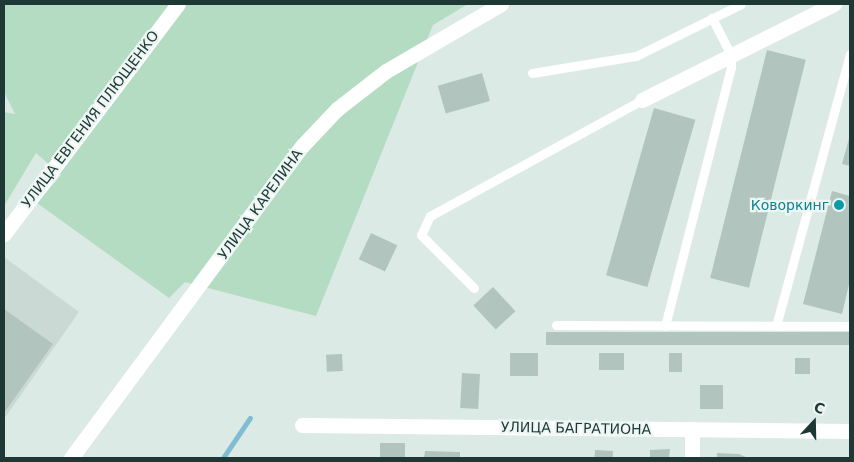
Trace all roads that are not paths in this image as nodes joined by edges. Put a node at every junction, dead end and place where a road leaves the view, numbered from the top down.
1 (178, 4) edge
2 (501, 4) edge
3 (741, 4) edge
4 (834, 4) edge
5 (712, 18) junction
6 (850, 54) edge
7 (731, 55) junction
8 (532, 73) dead end
9 (642, 100) joint
10 (4, 234) edge
11 (474, 288) dead end
12 (556, 326) dead end
13 (665, 326) junction
14 (776, 326) junction
15 (850, 326) edge
16 (302, 425) dead end
17 (692, 429) junction
18 (850, 431) edge
19 (692, 456) dead end
20 (71, 458) edge

1 - 10 street, УЛИЦА ЕВГЕНИЯ ПЛЮЩЕНКО
2 - 20 street, УЛИЦА КАРЕЛИНА
3 - 5 lane
4 - 7 street
5 - 7 lane
5 - 8 lane
6 - 14 lane
7 - 9 street
7 - 13 lane
9 - 11 lane
12 - 13 lane
13 - 14 lane
14 - 15 lane
16 - 17 street, УЛИЦА БАГРАТИОНА
17 - 18 street, УЛИЦА БАГРАТИОНА
17 - 19 street

